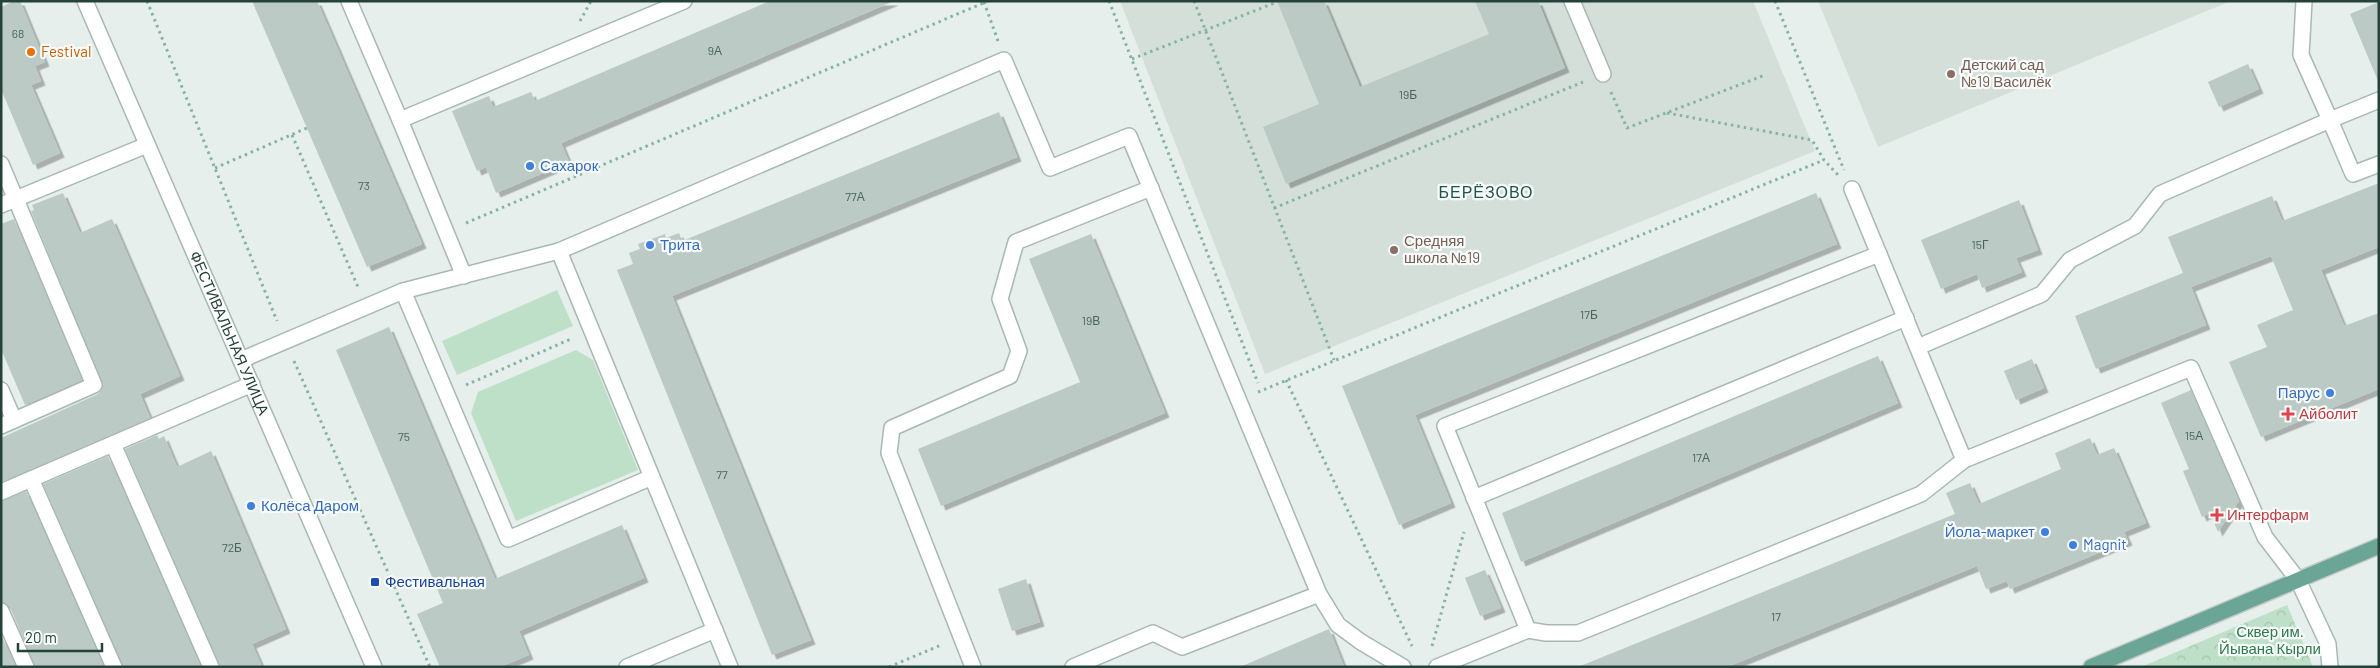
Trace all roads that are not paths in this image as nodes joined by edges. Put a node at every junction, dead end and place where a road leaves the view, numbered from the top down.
1 (85, 1) edge
2 (349, 1) edge
3 (684, 1) edge
4 (1572, 1) edge
5 (2304, 1) edge
6 (1603, 74) road end
7 (2379, 100) edge
8 (400, 120) junction
9 (2330, 120) junction
10 (147, 145) junction
11 (1, 164) edge
12 (2379, 164) edge
13 (1151, 188) junction
14 (1852, 189) road end
15 (16, 199) junction
16 (1, 206) edge
17 (559, 251) junction
18 (1879, 254) junction
19 (464, 276) junction
20 (403, 291) junction
21 (1906, 318) junction
22 (1918, 347) junction
23 (241, 360) junction
24 (252, 384) junction
25 (1, 390) edge
26 (8, 423) edge
27 (113, 444) junction
28 (1964, 460) junction
29 (652, 477) junction
30 (31, 479) junction
31 (1, 492) edge
32 (1474, 498) junction
33 (2379, 546) edge
34 (2298, 580) junction
35 (1319, 594) junction
36 (1, 611) edge
37 (715, 630) junction
38 (1528, 630) junction
39 (371, 666) edge
40 (26, 667) edge
41 (114, 667) edge
42 (211, 667) edge
43 (627, 667) edge
44 (730, 667) edge
45 (973, 667) edge
46 (1072, 667) edge
47 (1403, 667) edge
48 (1437, 667) edge
49 (2091, 667) edge
50 (2330, 667) edge

1 - 10 street, ФЕСТИВАЛЬНАЯ УЛИЦА
2 - 8 street
3 - 8 street
4 - 6 street
5 - 9 street
7 - 9 street
8 - 19 street
9 - 12 street
9 - 22 street
10 - 15 street
10 - 23 street, ФЕСТИВАЛЬНАЯ УЛИЦА
11 - 15 street
13 - 17 street
13 - 35 street
13 - 45 street
14 - 18 street
15 - 16 street
15 - 26 street
17 - 19 street
17 - 29 street
18 - 21 street
18 - 32 street
19 - 20 street
20 - 23 street
20 - 29 street
21 - 22 street
21 - 32 street
22 - 28 street
23 - 24 street, ФЕСТИВАЛЬНАЯ УЛИЦА
24 - 27 street
24 - 39 street, ФЕСТИВАЛЬНАЯ УЛИЦА
25 - 26 street
27 - 30 street
27 - 42 street
28 - 34 street
28 - 38 street
29 - 37 street
30 - 31 street
30 - 41 street
32 - 38 street
33 - 34 main road
34 - 49 main road
34 - 50 street
35 - 46 street
35 - 47 street
36 - 40 street
37 - 43 street
37 - 44 street
38 - 48 street

